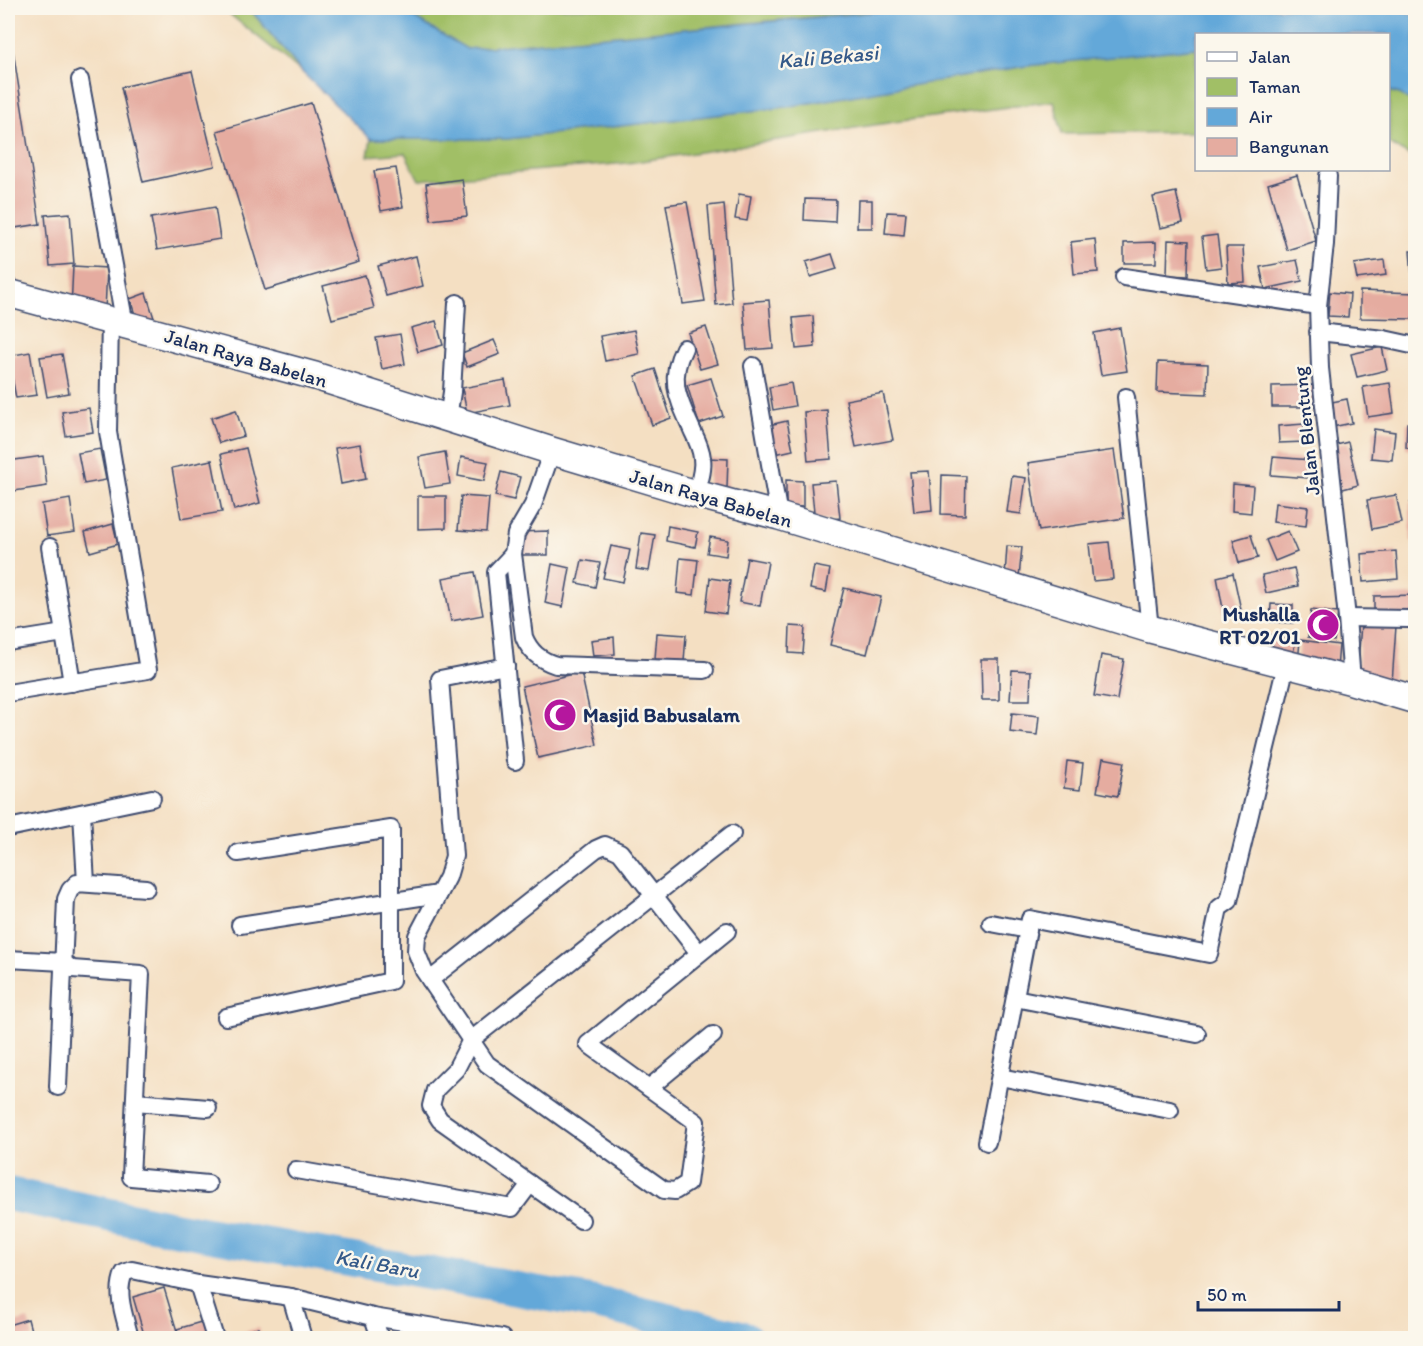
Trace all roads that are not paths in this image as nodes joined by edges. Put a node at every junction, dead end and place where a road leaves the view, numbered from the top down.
1 (80, 80) dead end
2 (1328, 176) dead end
3 (1124, 277) dead end
4 (8, 293) edge
5 (457, 303) dead end
6 (1318, 306) junction
7 (117, 322) junction
8 (1318, 332) junction
9 (1416, 345) edge
10 (684, 348) dead end
11 (753, 366) dead end
12 (1126, 397) dead end
13 (448, 418) junction
14 (552, 452) junction
15 (696, 494) junction
16 (778, 516) junction
17 (50, 547) dead end
18 (513, 554) junction
19 (1416, 617) edge
20 (1347, 618) junction
21 (1150, 629) junction
22 (64, 633) junction
23 (8, 642) edge
24 (1286, 664) junction
25 (506, 666) junction
26 (705, 670) dead end
27 (1352, 681) junction
28 (72, 683) junction
29 (8, 693) edge
30 (1416, 700) edge
31 (515, 761) dead end
32 (152, 798) dead end
33 (82, 813) junction
34 (8, 828) edge
35 (732, 834) dead end
36 (238, 853) dead end
37 (86, 883) junction
38 (146, 888) dead end
39 (439, 894) junction
40 (654, 896) junction
41 (392, 901) junction
42 (991, 923) dead end
43 (240, 925) dead end
44 (1028, 930) junction
45 (727, 931) dead end
46 (699, 953) junction
47 (8, 959) edge
48 (63, 962) junction
49 (430, 980) junction
50 (1015, 998) junction
51 (226, 1017) dead end
52 (1197, 1034) dead end
53 (713, 1035) dead end
54 (471, 1040) junction
55 (1000, 1077) junction
56 (58, 1087) dead end
57 (649, 1088) junction
58 (135, 1102) junction
59 (208, 1108) dead end
60 (1170, 1110) dead end
61 (987, 1142) dead end
62 (296, 1170) dead end
63 (208, 1184) dead end
64 (530, 1184) junction
65 (581, 1220) dead end
66 (198, 1284) junction
67 (291, 1297) junction
68 (373, 1317) junction
69 (461, 1336) edge
70 (130, 1338) edge
71 (214, 1338) edge
72 (303, 1338) edge
73 (380, 1338) edge
74 (502, 1338) edge

1 - 7 street
2 - 6 street, Jalan Blentung
3 - 6 street
4 - 7 main road, Jalan Raya Babelan
5 - 13 street
6 - 8 street, Jalan Blentung
7 - 13 main road, Jalan Raya Babelan
7 - 28 street
8 - 9 street
8 - 20 street, Jalan Blentung
10 - 15 street
11 - 16 street
12 - 21 street
13 - 14 main road, Jalan Raya Babelan
14 - 15 main road, Jalan Raya Babelan
14 - 18 street
15 - 16 main road, Jalan Raya Babelan
16 - 21 main road, Jalan Raya Babelan
17 - 22 street
18 - 25 street
18 - 26 street
19 - 20 street
20 - 27 street, Jalan Blentung
21 - 24 main road, Jalan Raya Babelan
22 - 23 street
22 - 28 street
24 - 27 main road, Jalan Raya Babelan
24 - 44 street
25 - 31 street
25 - 39 street
27 - 30 main road, Jalan Raya Babelan
28 - 29 street
32 - 33 street
33 - 34 street
33 - 37 street
35 - 40 street
36 - 41 street
37 - 38 street
37 - 48 street
39 - 41 street
39 - 49 street
40 - 46 street
40 - 49 street
40 - 54 street
41 - 43 street
41 - 51 street
42 - 44 street
44 - 50 street
45 - 46 street
46 - 57 street
47 - 48 street
48 - 56 street
48 - 58 street
49 - 54 street
50 - 52 street
50 - 55 street
53 - 57 street
54 - 57 street
54 - 64 street
55 - 60 street
55 - 61 street
58 - 59 street
58 - 63 street
62 - 64 street
64 - 65 street
66 - 67 street
66 - 70 street
66 - 71 street
67 - 68 street
67 - 72 street
68 - 69 street
68 - 73 street
69 - 74 street

